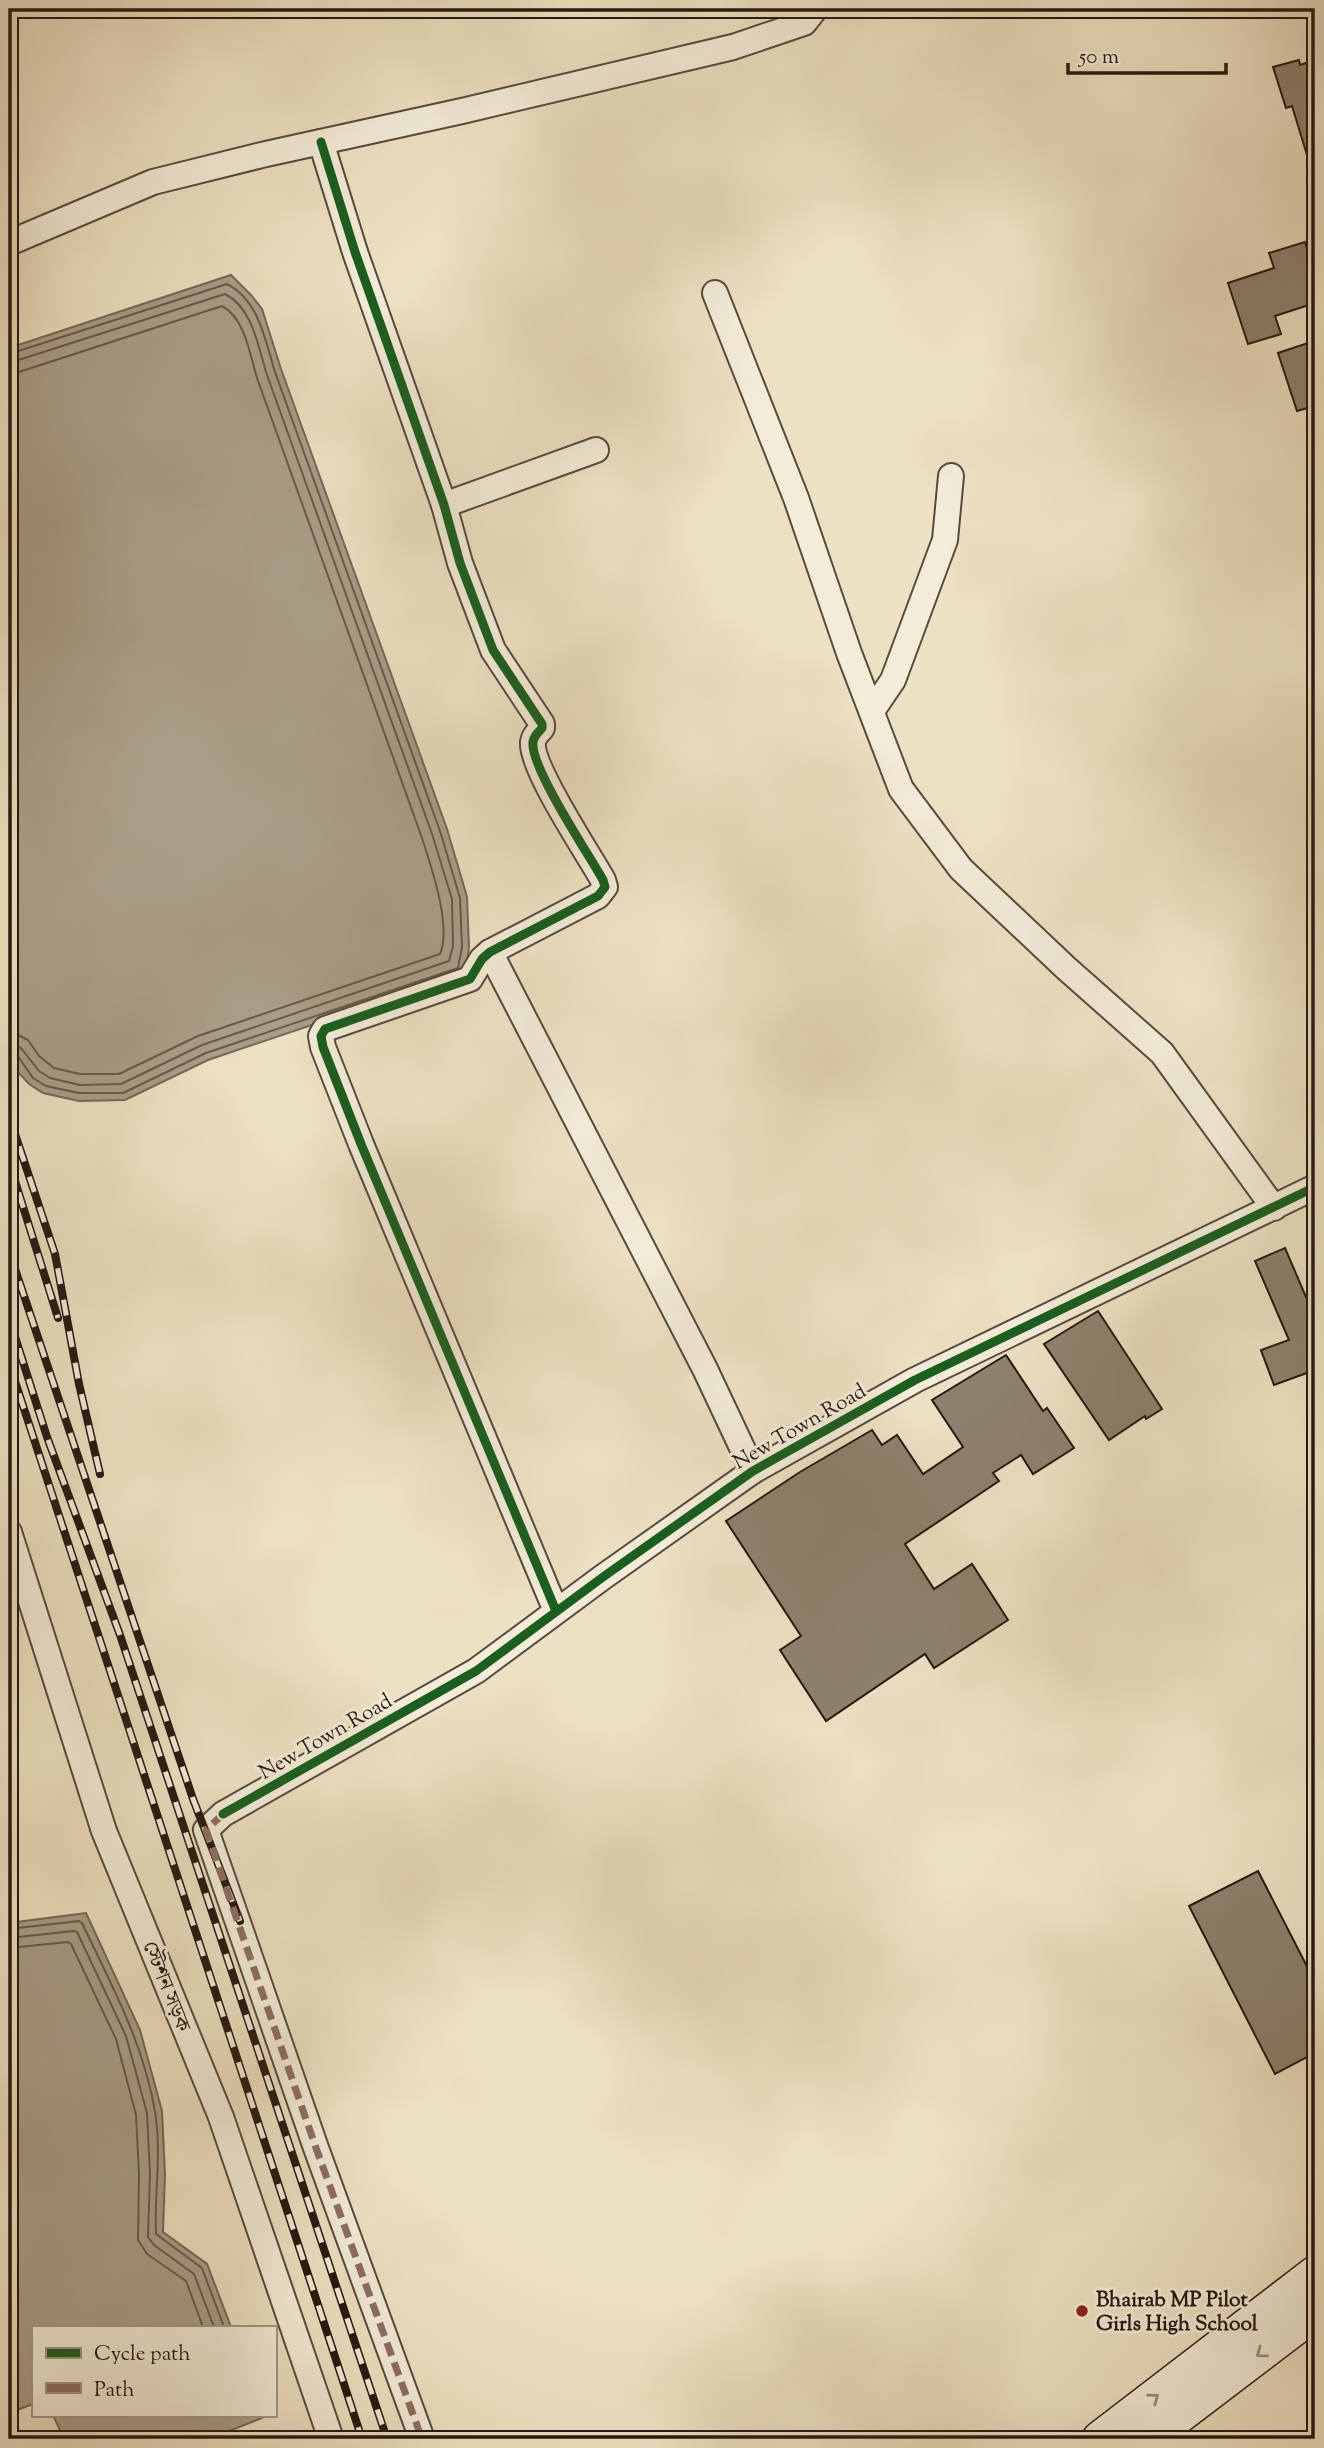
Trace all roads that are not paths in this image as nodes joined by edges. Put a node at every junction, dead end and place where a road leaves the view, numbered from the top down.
1 (816, 9) edge
2 (321, 142) junction
3 (9, 243) edge
4 (715, 293) dead end
5 (596, 450) dead end
6 (951, 476) dead end
7 (444, 505) junction
8 (872, 711) junction
9 (490, 952) junction
10 (1315, 1186) edge
11 (1274, 1208) junction
12 (753, 1471) junction
13 (9, 1532) edge
14 (556, 1611) junction
15 (1315, 2274) edge
16 (1315, 2312) edge
17 (329, 2439) edge
18 (422, 2439) edge
19 (1100, 2439) edge
20 (1149, 2439) edge

1 - 2 street
2 - 3 street
2 - 7 street
4 - 8 street
5 - 7 street
6 - 8 street
7 - 9 street
8 - 11 street
9 - 12 street
9 - 14 street
10 - 11 street, New Town Road
11 - 12 street, New Town Road
12 - 14 street, New Town Road
13 - 17 street, স্টেশন সড়ক
14 - 18 street, New Town Road
19 -> 15 street
16 -> 20 street

